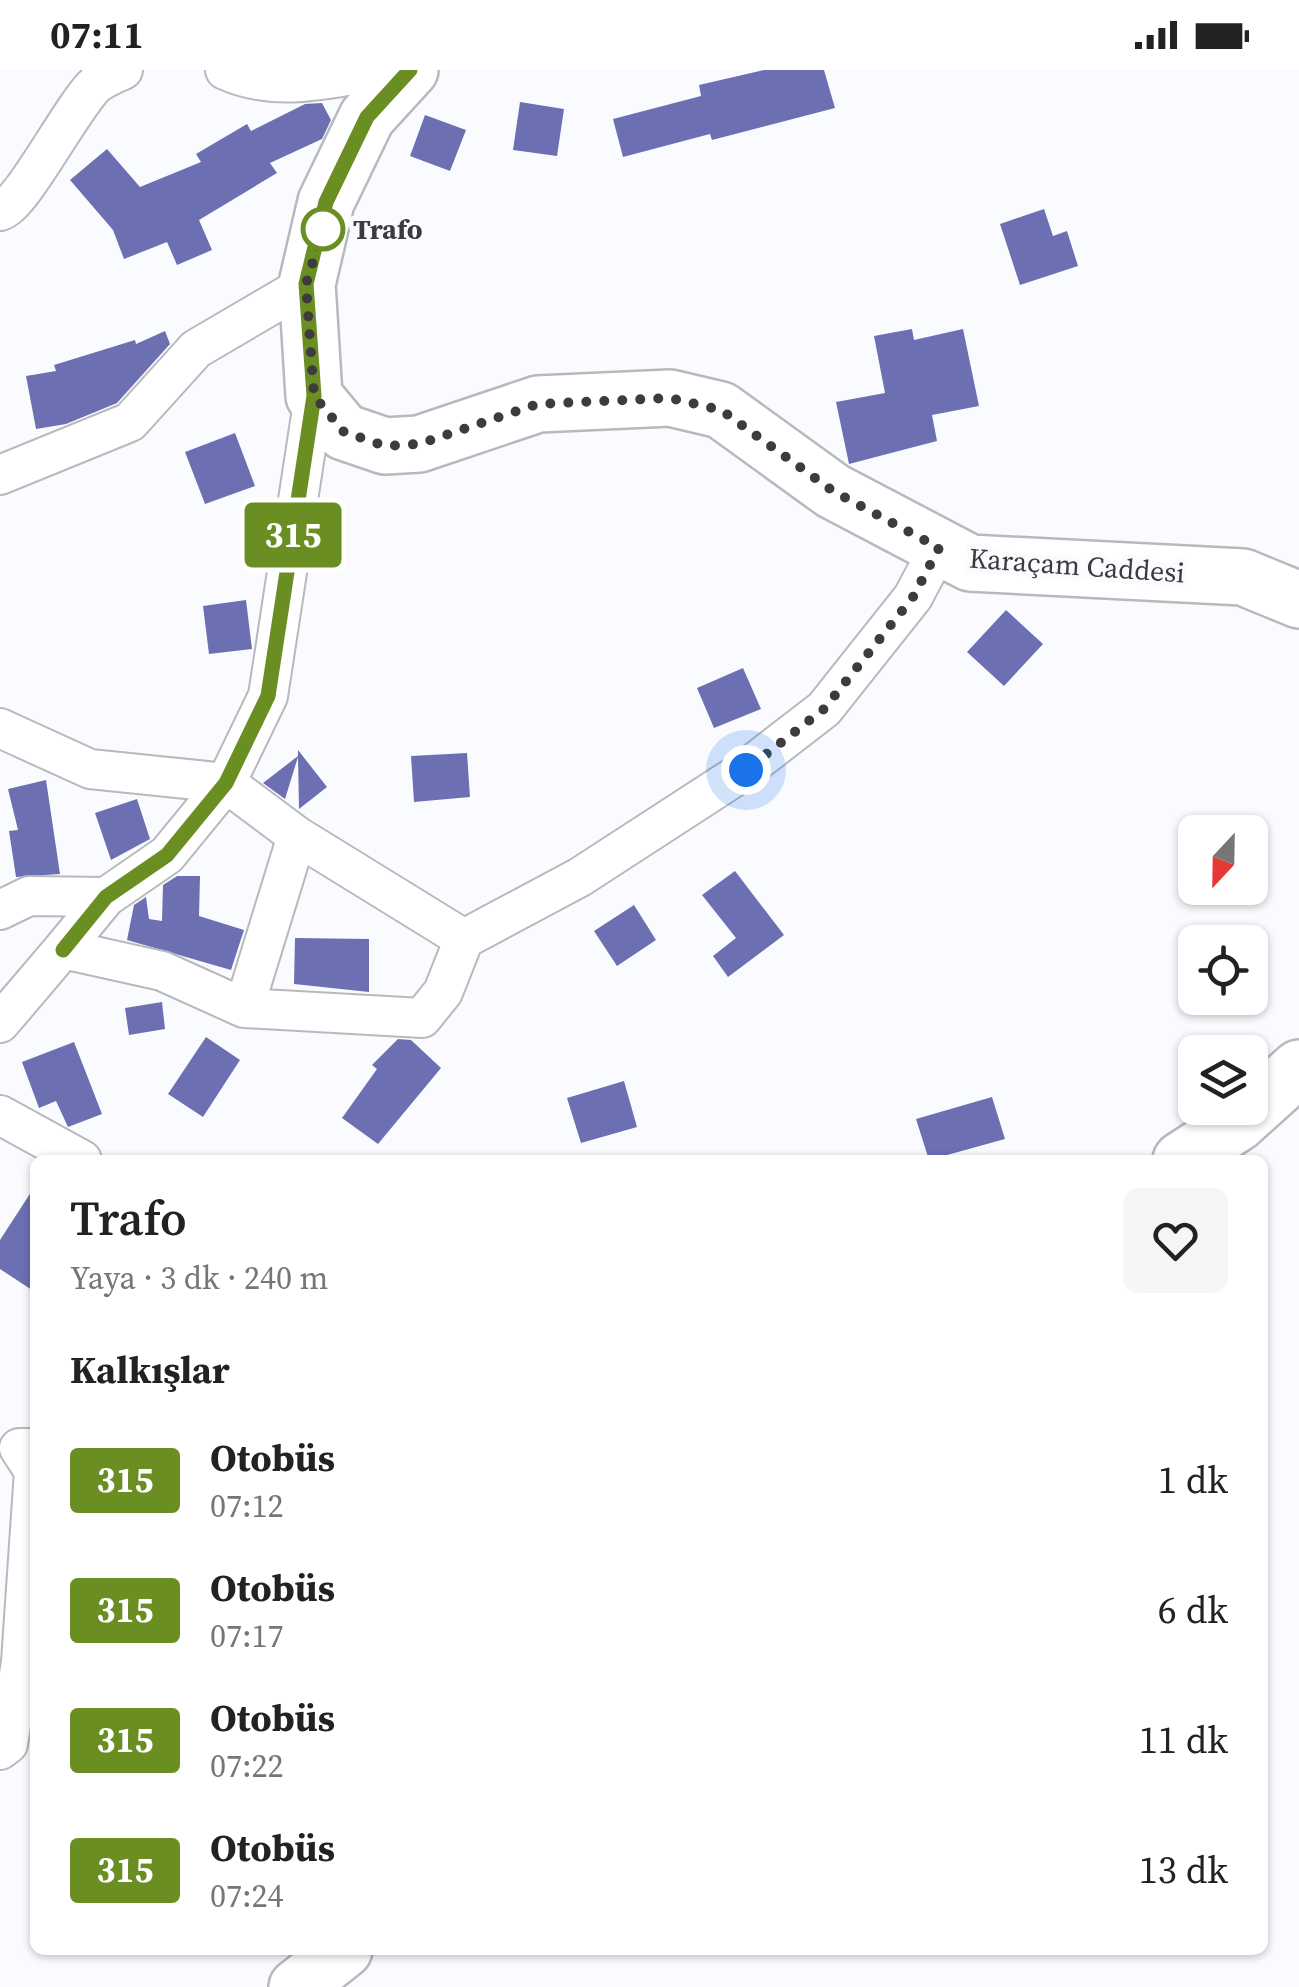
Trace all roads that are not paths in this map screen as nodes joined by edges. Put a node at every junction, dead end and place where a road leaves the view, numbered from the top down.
1 (123, 70) edge
2 (225, 70) edge
3 (380, 70) edge
4 (410, 70) edge
5 (0, 210) edge
6 (306, 284) junction
7 (314, 396) junction
8 (0, 475) edge
9 (939, 548) junction
10 (1299, 600) edge
11 (0, 728) edge
12 (226, 783) junction
13 (298, 836) junction
14 (106, 897) junction
15 (0, 910) edge
16 (464, 939) junction
17 (63, 950) junction
18 (244, 1008) junction
19 (0, 1024) edge
20 (1299, 1068) edge
21 (0, 1115) edge
22 (73, 1155) edge
23 (1188, 1155) edge
24 (30, 1530) edge
25 (0, 1750) edge
26 (338, 1955) edge
27 (297, 1987) edge

1 - 5 street
2 - 3 street
4 - 6 street
6 - 7 street
6 - 8 street
7 - 9 street, Karaçam Caddesi
7 - 12 street
9 - 10 street, Karaçam Caddesi
9 - 16 street
11 - 12 street
12 - 13 street
12 - 14 street
13 - 16 street
13 - 18 street
14 - 15 street
14 - 17 street
16 - 18 street
17 - 18 street
17 - 19 street
20 - 23 street
21 - 22 street
24 - 25 street
26 - 27 street

